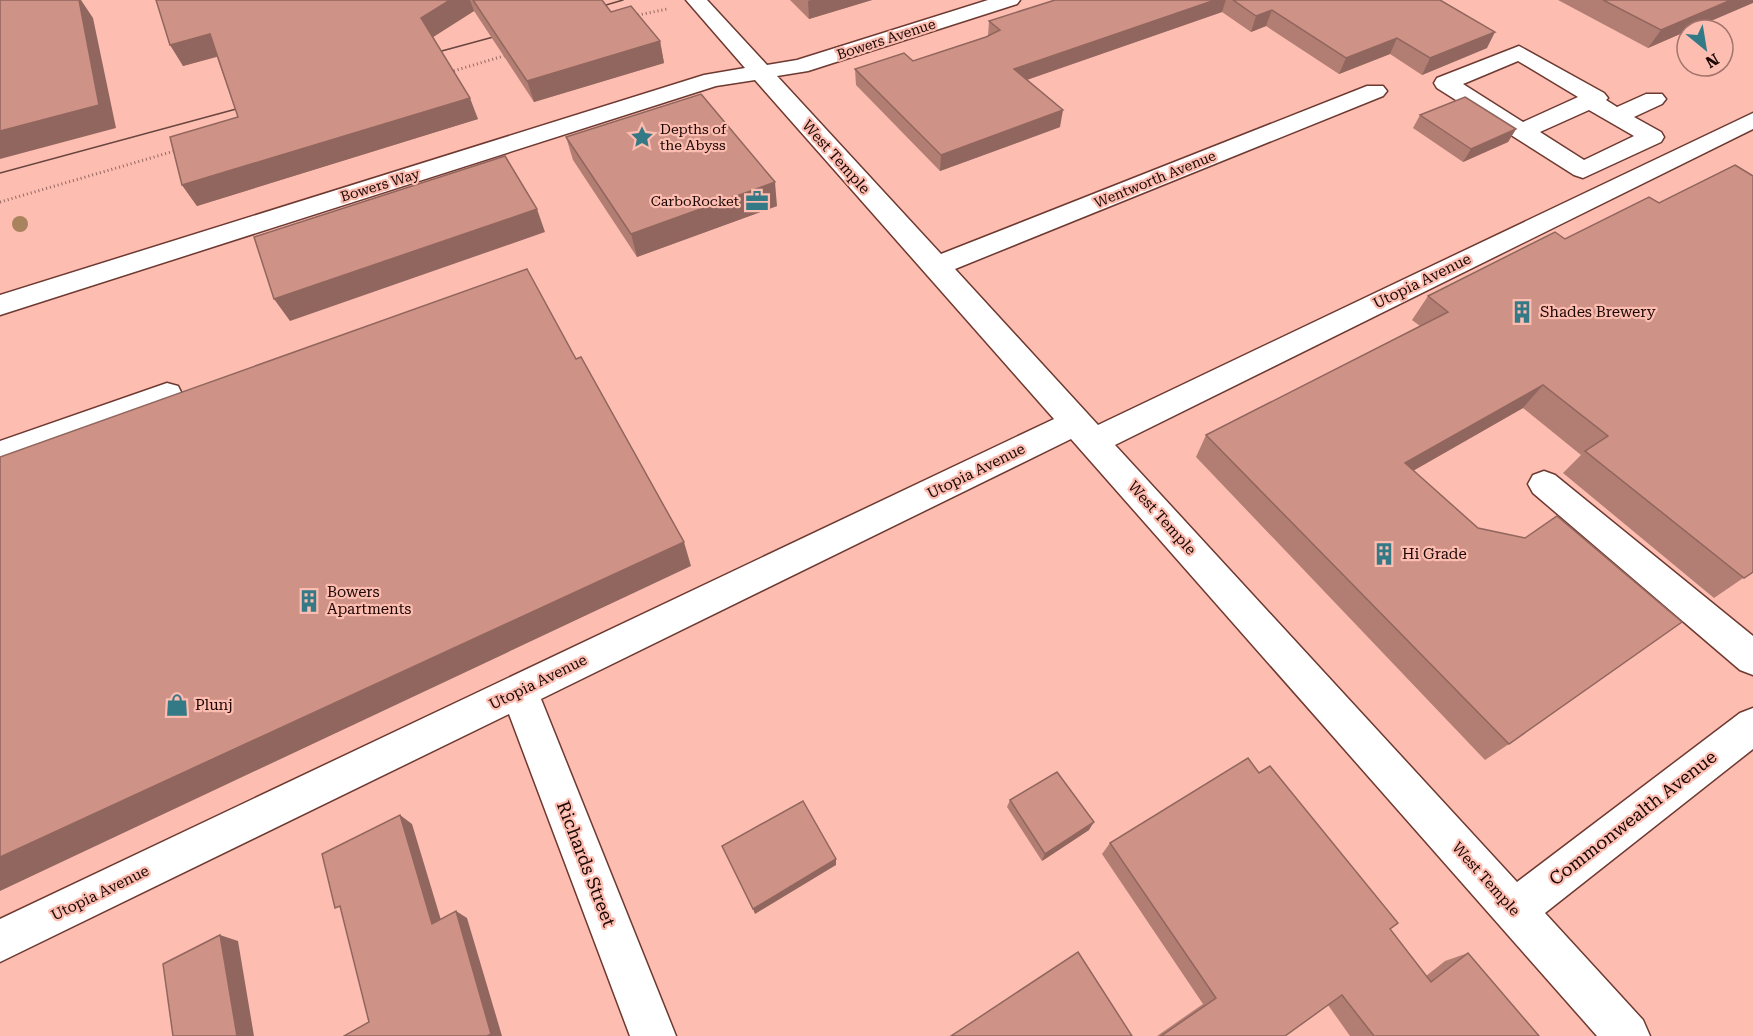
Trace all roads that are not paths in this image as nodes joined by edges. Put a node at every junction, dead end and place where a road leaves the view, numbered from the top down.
1 (696, 0) edge
2 (1010, 0) edge
3 (761, 73) junction
4 (1375, 91) dead end
5 (1654, 99) dead end
6 (1590, 101) junction
7 (1616, 116) junction
8 (1753, 120) edge
9 (1522, 131) junction
10 (935, 267) junction
11 (0, 305) edge
12 (167, 394) dead end
13 (1083, 433) junction
14 (0, 454) edge
15 (1544, 484) dead end
16 (1753, 658) edge
17 (519, 691) junction
18 (1753, 726) edge
19 (1515, 911) junction
20 (0, 940) edge
21 (653, 1036) edge
22 (1627, 1036) edge

1 - 3 street, West Temple
2 - 3 street, Bowers Avenue
3 - 10 street, West Temple
3 - 11 street, Bowers Way
4 - 10 street, Wentworth Avenue
5 - 7 street
6 - 7 street
6 - 9 street
6 - 9 street
7 - 9 street
8 - 13 street, Utopia Avenue
10 - 13 street, West Temple
12 - 14 street
13 - 17 street, Utopia Avenue
13 - 19 street, West Temple
15 - 16 street
17 - 20 street, Utopia Avenue
17 - 21 street, Richards Street
18 - 19 street, Commonwealth Avenue
19 - 22 street, West Temple

